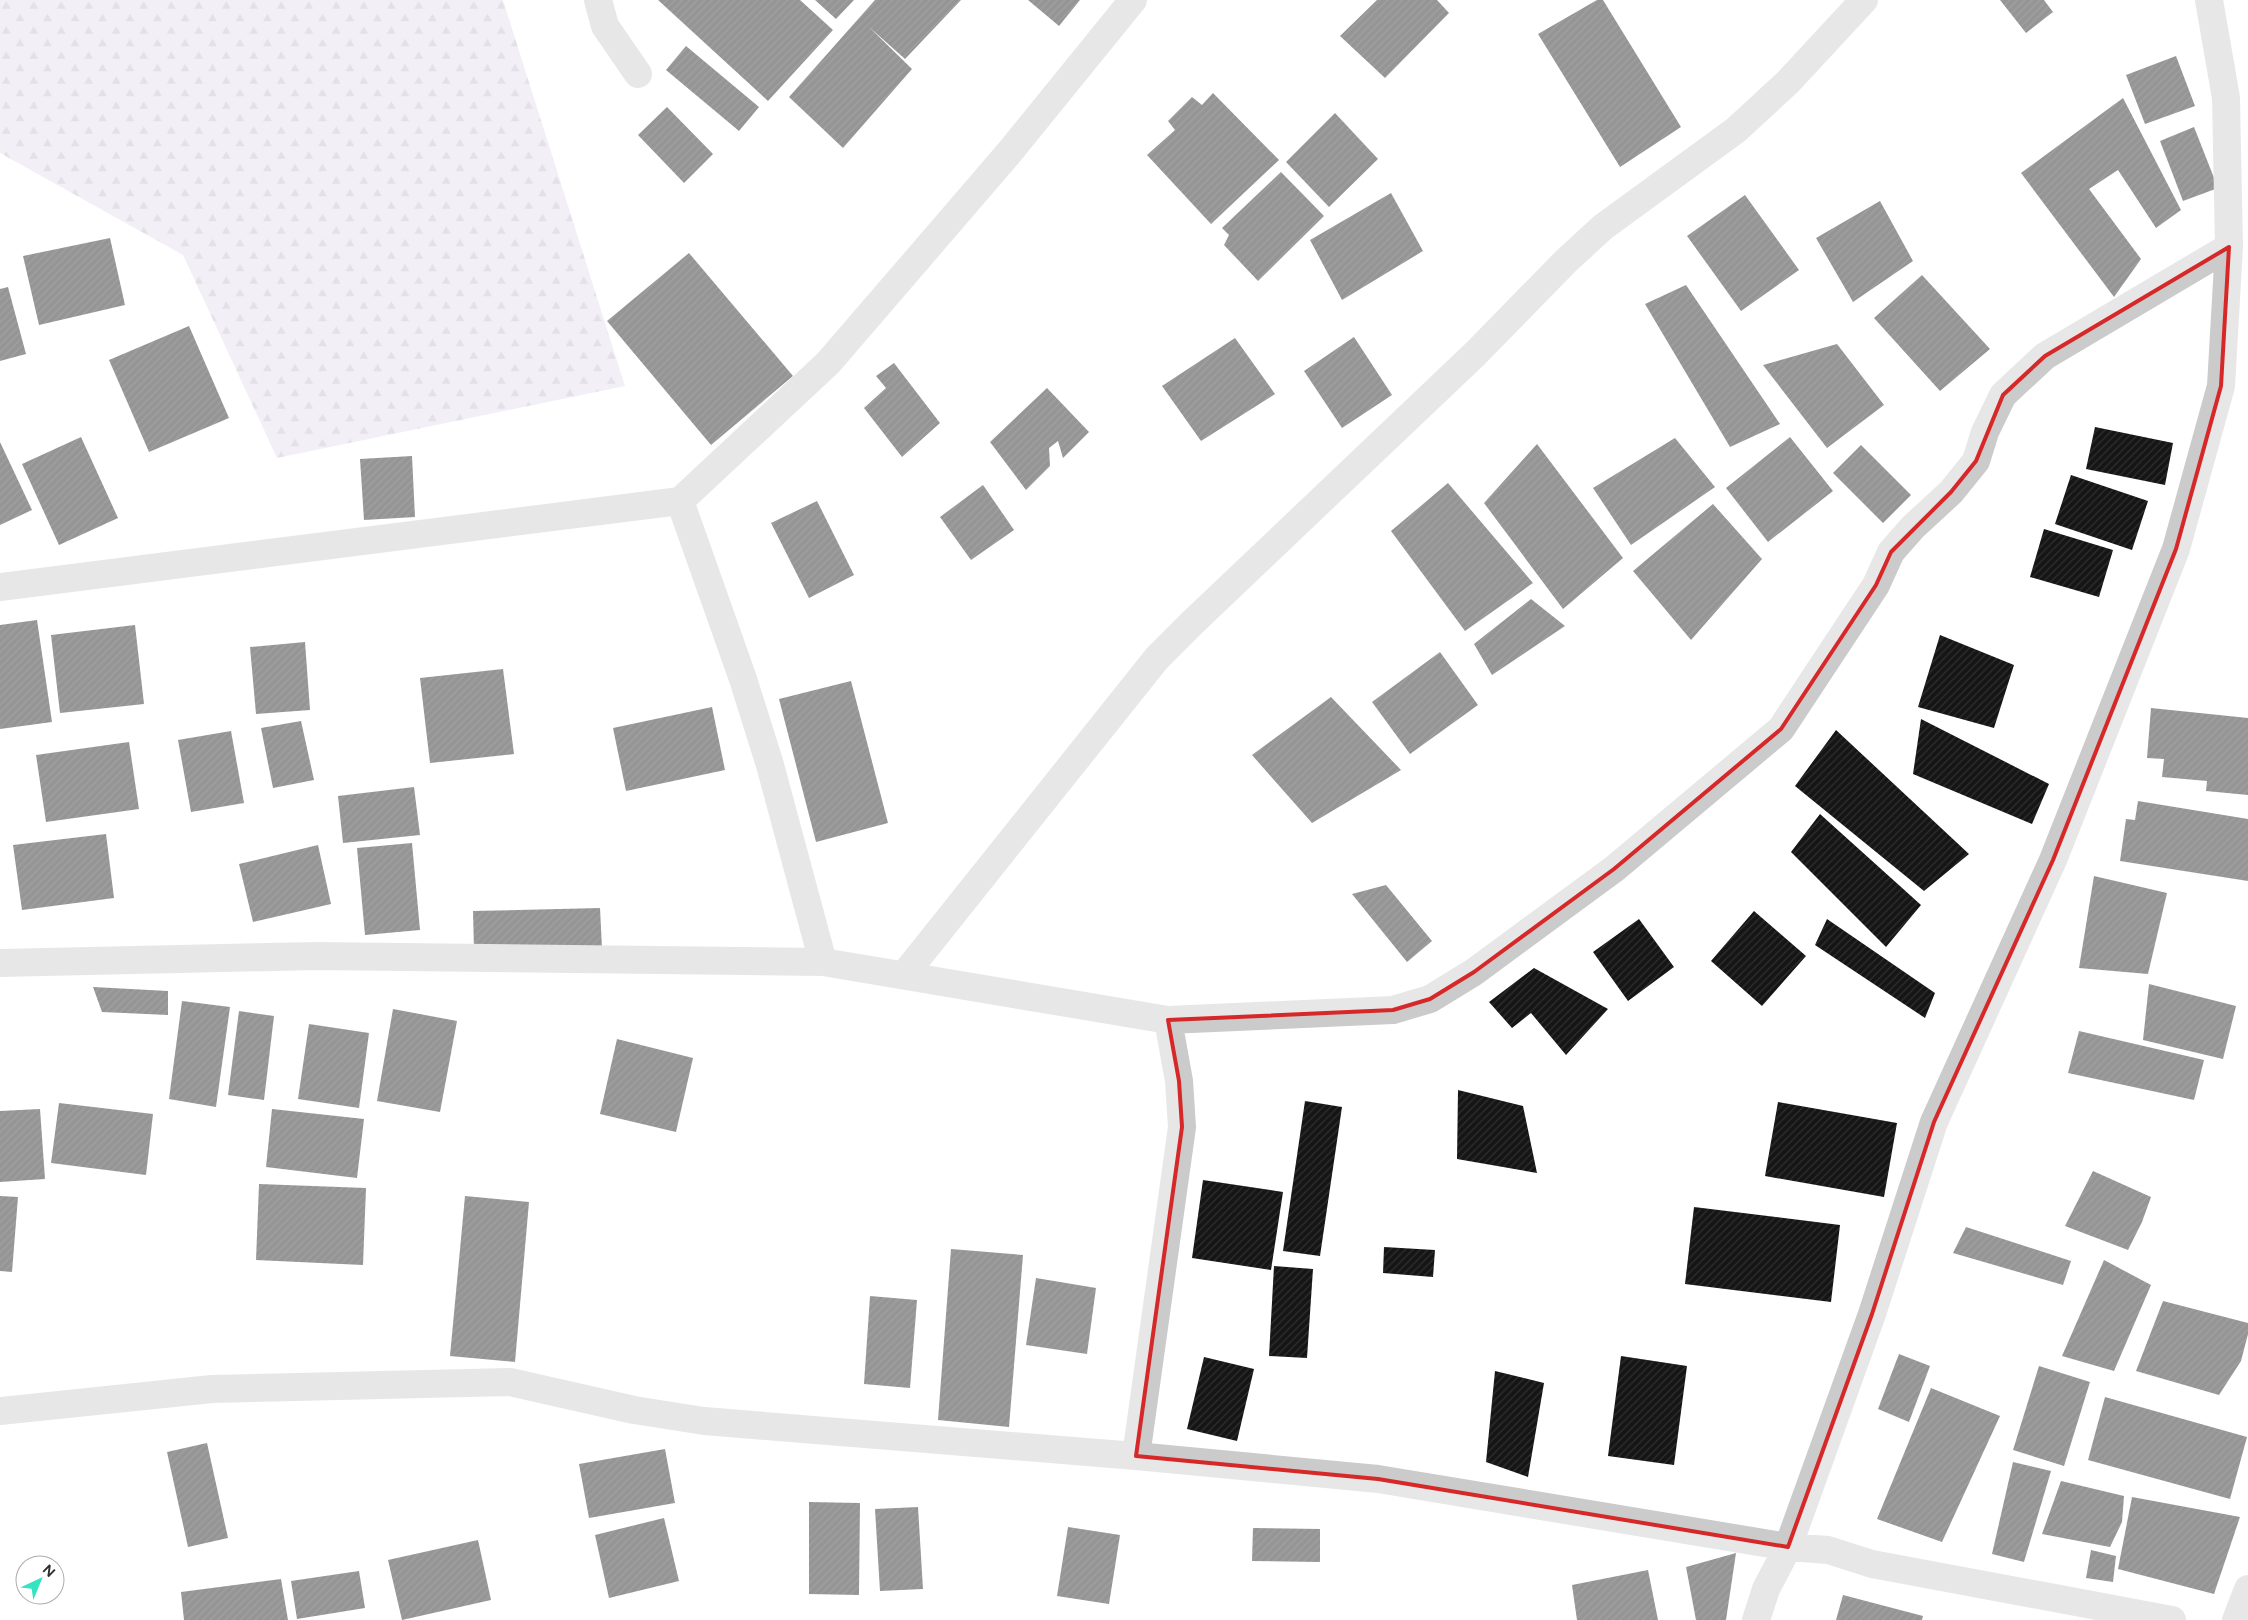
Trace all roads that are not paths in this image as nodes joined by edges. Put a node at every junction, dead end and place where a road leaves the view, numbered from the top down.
1 (598, 0) edge
2 (1133, 0) edge
3 (1864, 0) edge
4 (2209, 0) edge
5 (638, 74) dead end
6 (2229, 247) junction
7 (680, 501) junction
8 (0, 587) edge
9 (823, 962) junction
10 (0, 963) edge
11 (904, 975) junction
12 (1168, 1020) junction
13 (0, 1410) edge
14 (1136, 1456) junction
15 (1788, 1547) junction
16 (2248, 1589) edge
17 (1756, 1620) edge
18 (2172, 1620) edge
19 (2236, 1620) edge

1 - 5 street
2 - 7 street
3 - 11 street
4 - 6 street
6 - 12 street
6 - 15 street
7 - 8 street
7 - 9 street
9 - 10 street
9 - 11 street
11 - 12 street
12 - 14 street
13 - 14 street
14 - 15 street
15 - 17 street
15 - 18 street
16 - 19 street

